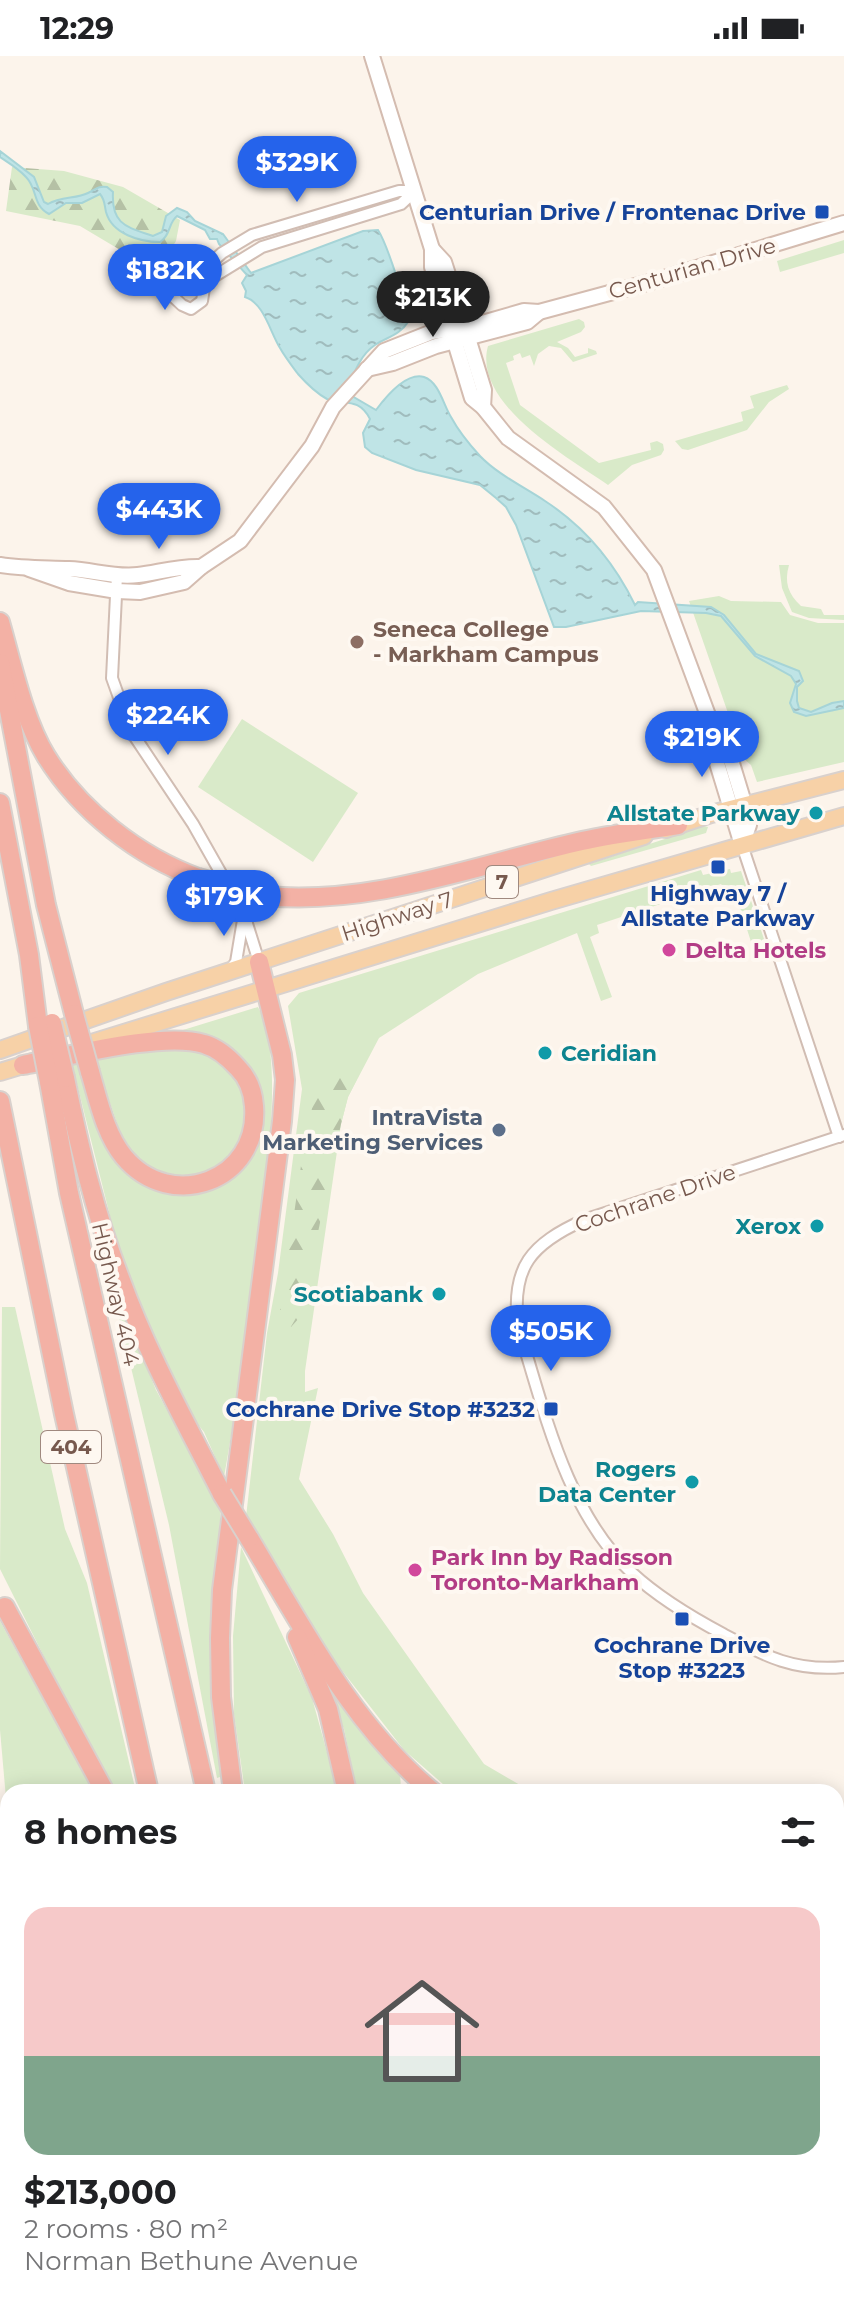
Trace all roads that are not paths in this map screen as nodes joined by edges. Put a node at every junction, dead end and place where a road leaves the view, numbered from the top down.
1 (372, 56) edge
2 (415, 191) junction
3 (844, 223) edge
4 (203, 278) dead end
5 (459, 334) junction
6 (0, 565) edge
7 (201, 567) junction
8 (29, 569) junction
9 (117, 575) junction
10 (117, 591) junction
11 (0, 622) edge
12 (0, 663) edge
13 (844, 780) edge
14 (0, 803) edge
15 (738, 808) junction
16 (844, 816) edge
17 (678, 825) junction
18 (742, 845) junction
19 (244, 914) junction
20 (259, 962) junction
21 (229, 971) junction
22 (265, 989) junction
23 (0, 1050) edge
24 (23, 1065) junction
25 (0, 1072) edge
26 (57, 1080) junction
27 (0, 1101) edge
28 (841, 1136) edge
29 (249, 1538) junction
30 (5, 1607) dead end
31 (844, 1667) edge
32 (101, 1784) edge
33 (147, 1784) edge
34 (204, 1784) edge
35 (232, 1784) edge
36 (345, 1784) edge
37 (423, 1784) edge

1 - 2 street
2 - 4 street
2 - 5 street
3 - 5 street, Centurian Drive
5 - 7 street, Centurian Drive
5 - 15 street
6 - 8 street
7 - 9 street
7 - 10 street, Centurian Drive
8 - 9 street
8 - 10 street, Centurian Drive
9 - 10 street
10 - 19 street
11 - 17 highway, bridge
12 - 24 highway, bridge
13 - 15 main road, Highway 7 / 7
14 - 26 highway, bridge
15 - 17 main road, Highway 7 / 7
15 - 18 street
16 - 18 main road, Highway 7 / 7
17 - 20 main road, Highway 7 / 7
18 - 22 main road, Highway 7 / 7
18 - 28 street
19 - 20 street
19 - 21 street
20 - 21 main road, Highway 7 / 7
20 - 22 highway
21 - 23 main road, Highway 7 / 7
22 - 24 main road, Highway 7 / 7
22 - 35 highway
24 - 25 main road, Highway 7 / 7
26 - 29 highway, bridge
26 - 34 highway, Highway 404 / 404
27 - 33 highway, 404
28 - 31 street, Cochrane Drive
29 - 36 highway
29 - 37 highway
30 - 32 highway

